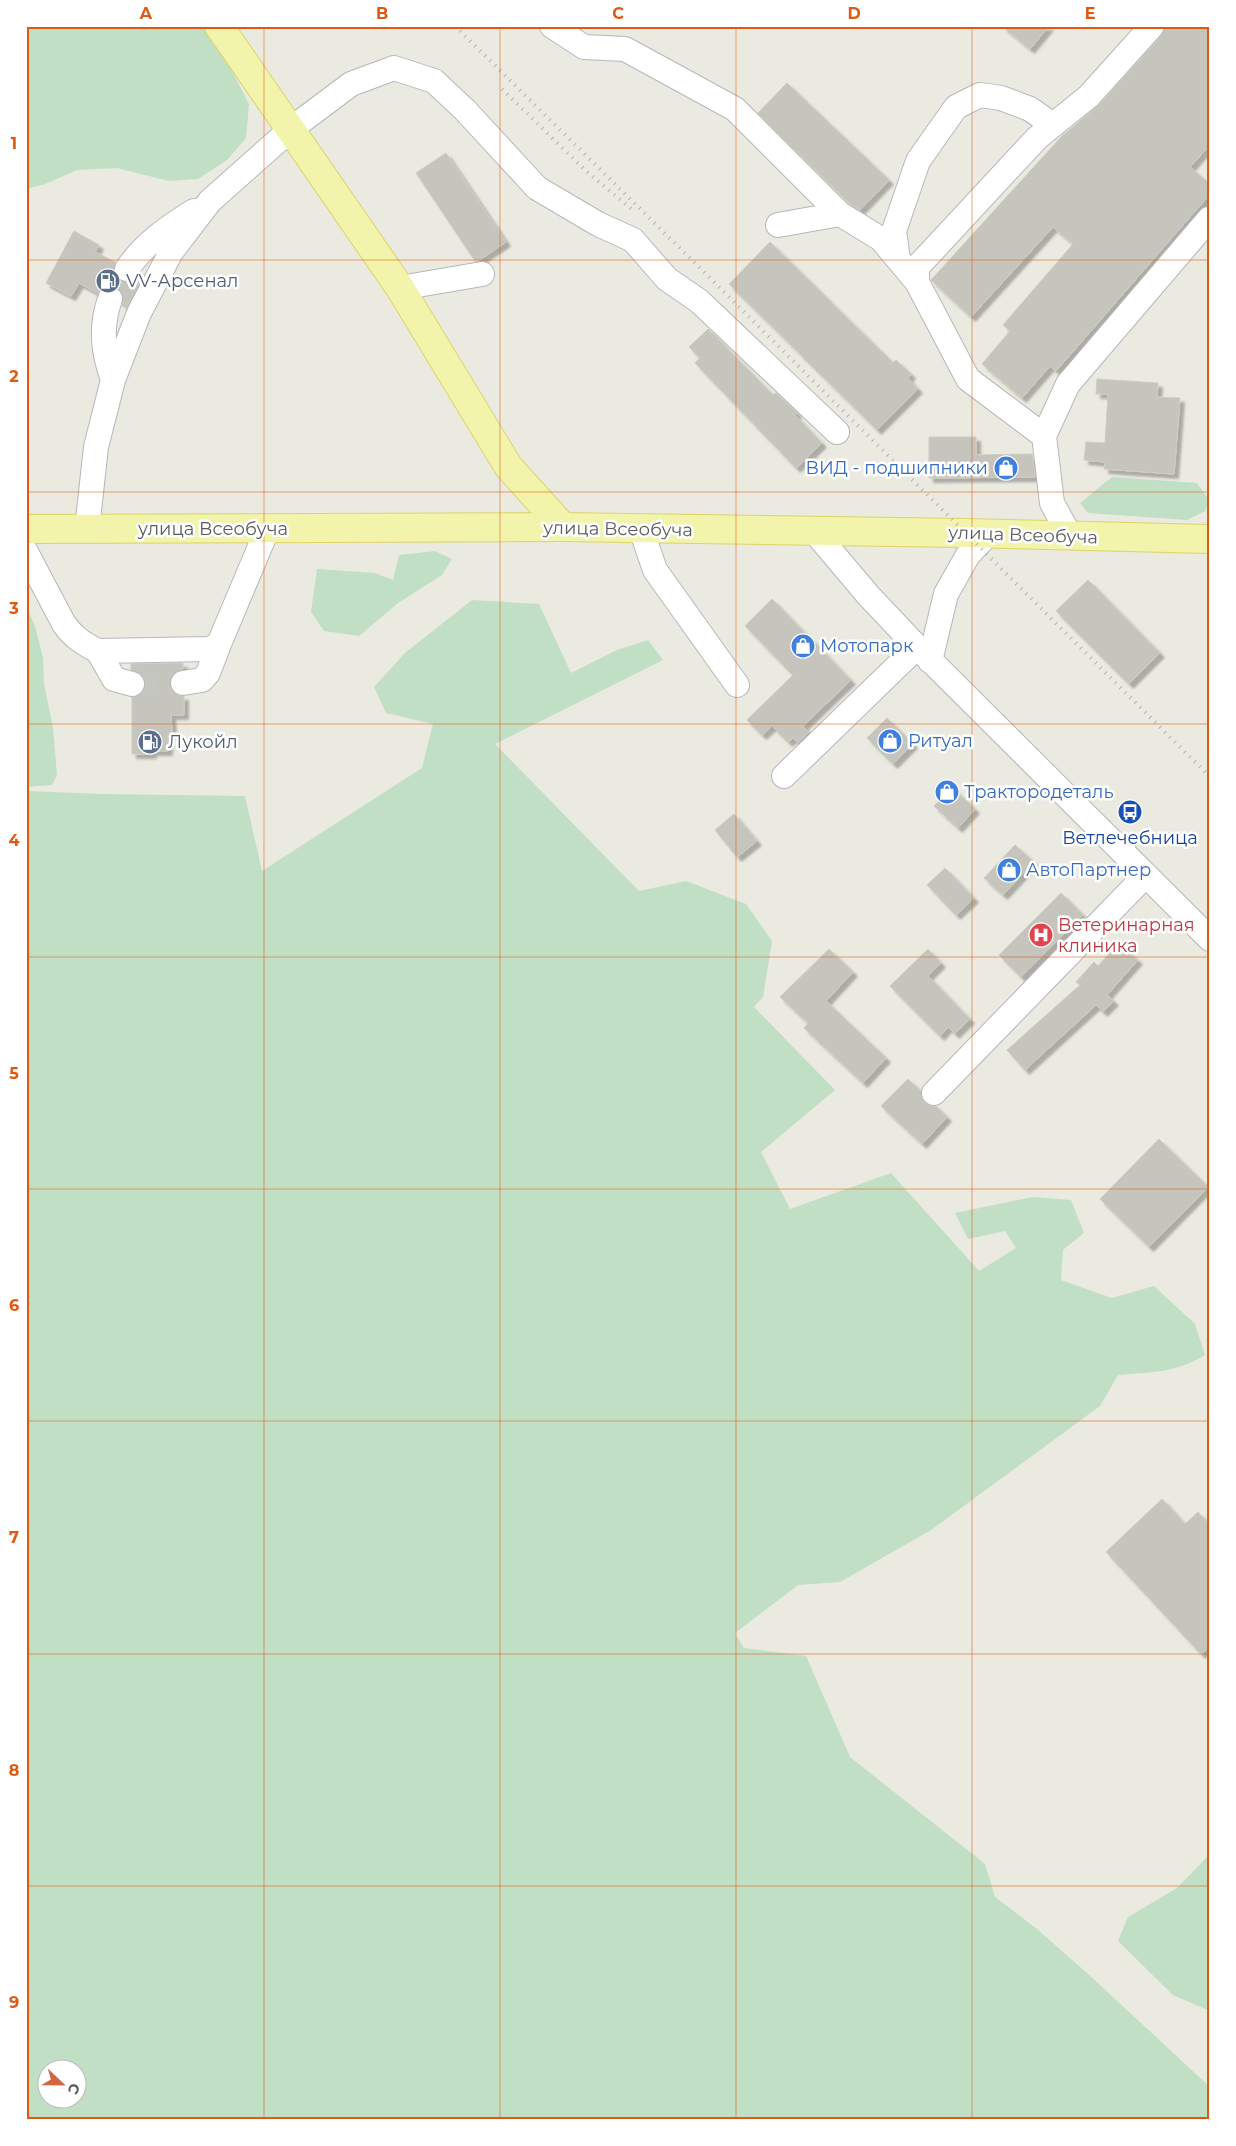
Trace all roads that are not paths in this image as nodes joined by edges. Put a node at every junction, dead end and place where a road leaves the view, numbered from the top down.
1 (219, 26) edge
2 (552, 26) edge
3 (1152, 26) edge
4 (1052, 124) junction
5 (291, 130) junction
6 (210, 201) junction
7 (840, 214) junction
8 (1209, 219) edge
9 (778, 224) dead end
10 (898, 259) junction
11 (127, 269) tunnel mouth
12 (482, 274) dead end
13 (917, 282) junction
14 (400, 288) junction
15 (110, 299) tunnel mouth
16 (113, 380) junction
17 (837, 432) dead end
18 (1044, 436) junction
19 (563, 527) junction
20 (26, 529) edge
21 (87, 529) junction
22 (641, 529) junction
23 (267, 530) junction
24 (814, 531) junction
25 (988, 534) junction
26 (1070, 536) junction
27 (1210, 539) edge
28 (26, 552) edge
29 (219, 644) junction
30 (98, 650) junction
31 (923, 654) junction
32 (183, 683) tunnel mouth
33 (132, 684) tunnel mouth
34 (737, 685) dead end
35 (784, 776) dead end
36 (1145, 876) junction
37 (1210, 940) edge
38 (934, 1093) dead end

1 - 5 main road
2 - 7 street
3 - 4 street
4 - 10 street
4 - 13 street
5 - 6 street
5 - 14 main road
5 - 17 street
6 - 11 street
6 - 16 street
7 - 9 street
7 - 10 street
8 - 18 street
10 - 13 street
12 - 14 street
13 - 18 street
14 - 19 main road
15 - 16 street
16 - 21 street
18 - 26 street
19 - 22 main road, улица Всеобуча
19 - 23 main road, улица Всеобуча
20 - 21 main road, улица Всеобуча
21 - 23 main road, улица Всеобуча
22 - 24 main road, улица Всеобуча
22 - 34 street
23 - 29 street
24 - 25 main road, улица Всеобуча
24 - 31 street
25 - 26 main road, улица Всеобуча
25 - 31 street
26 - 27 main road, улица Всеобуча
28 - 30 street
29 - 30 street
29 - 32 street
30 - 33 street
31 - 35 street
31 - 36 street
36 - 37 street
36 - 38 street

